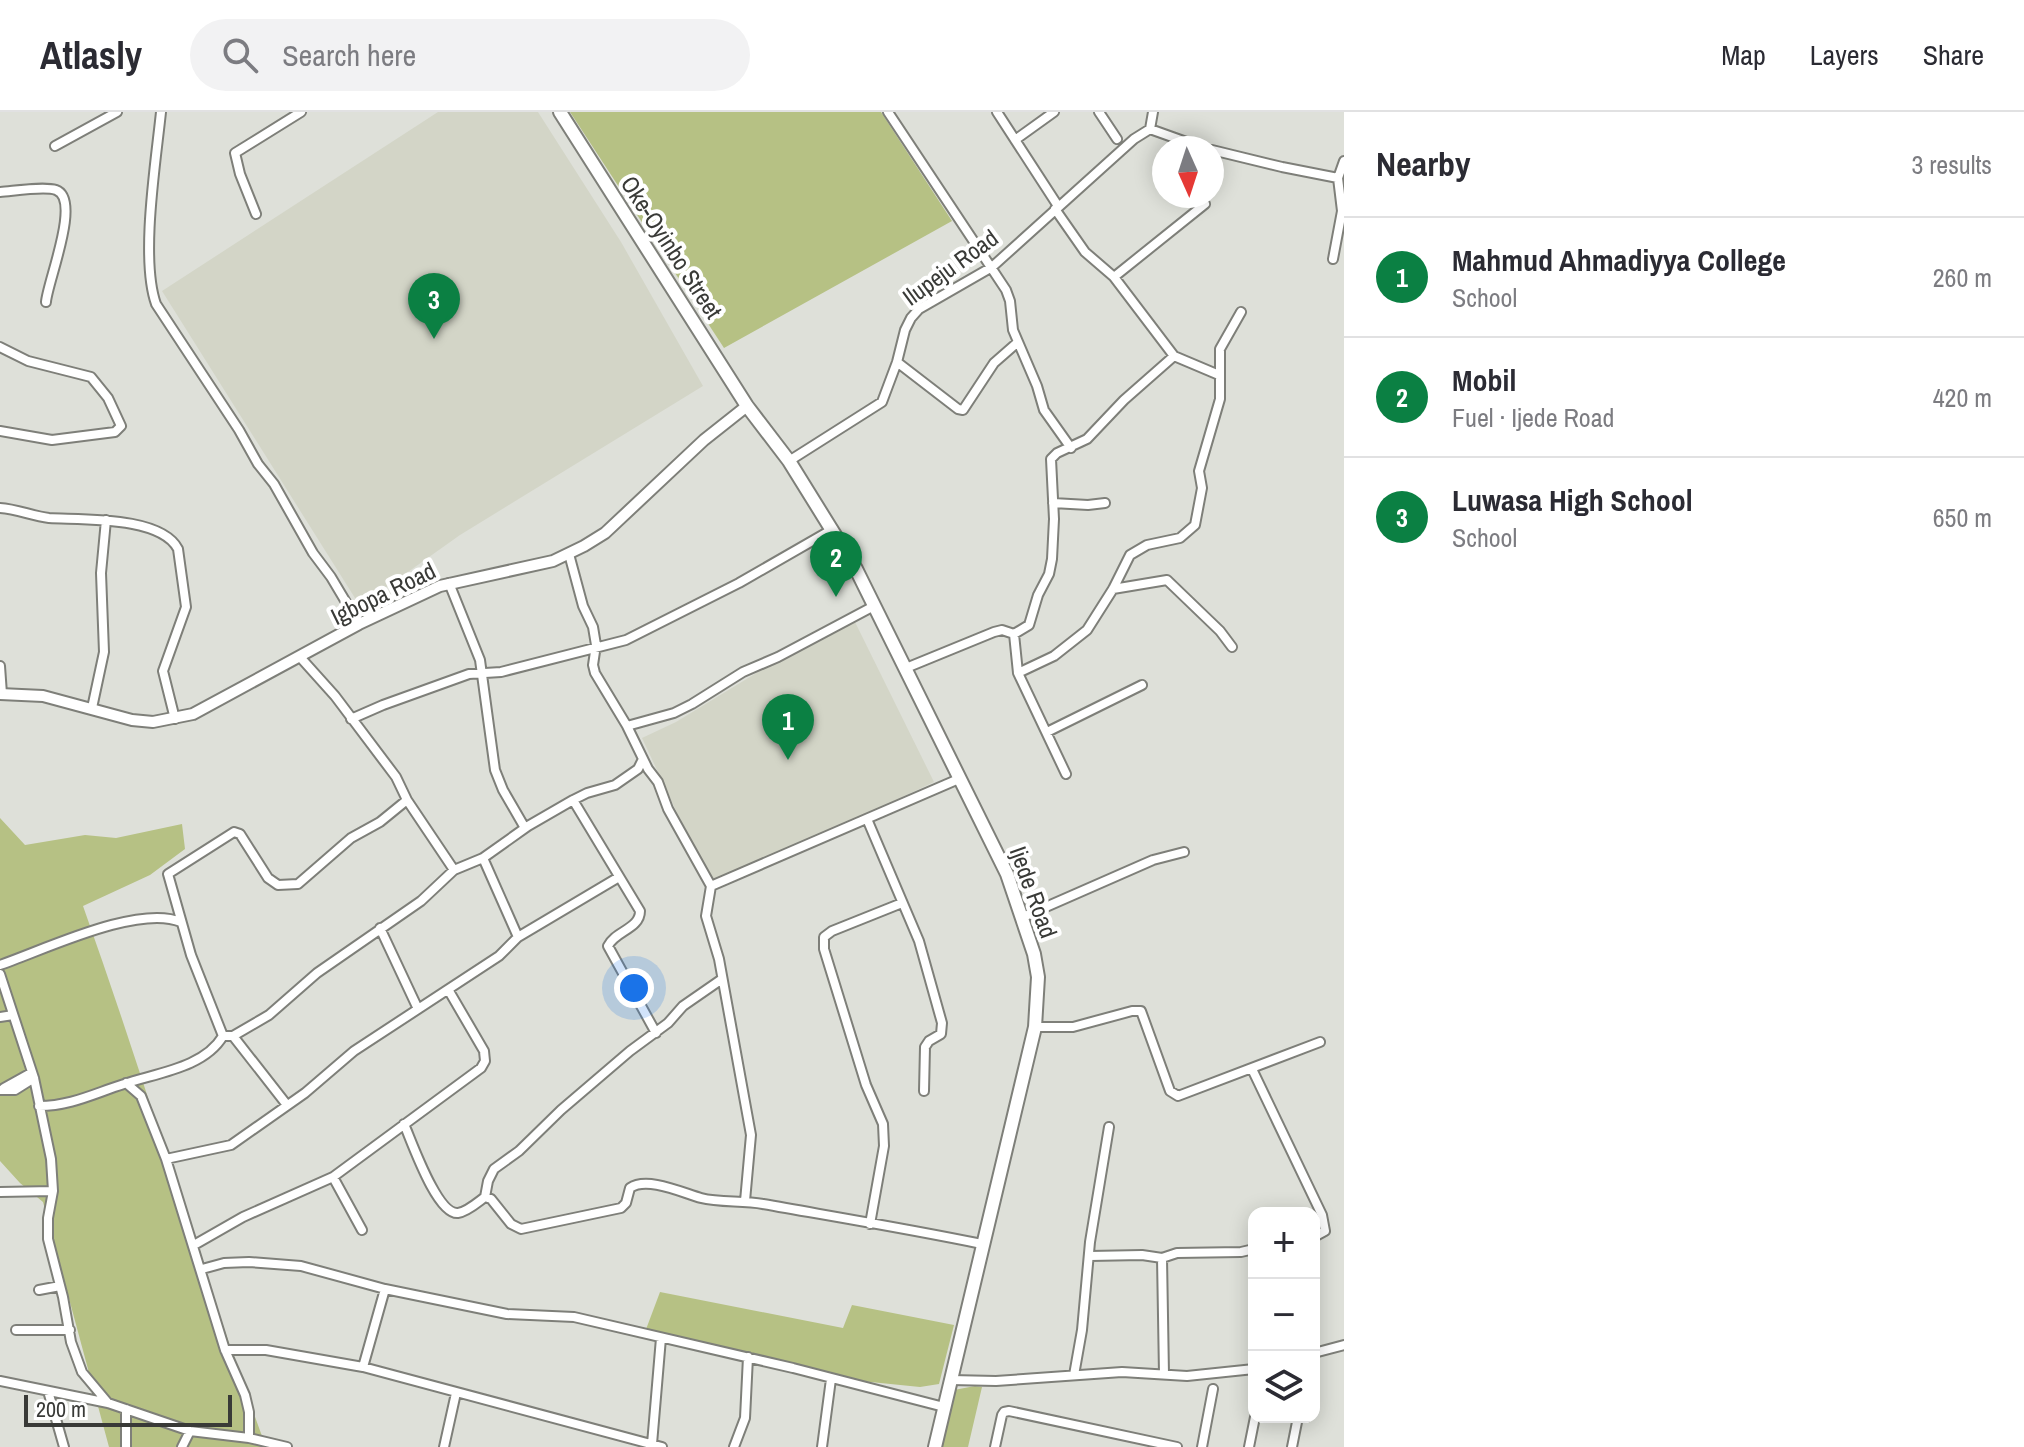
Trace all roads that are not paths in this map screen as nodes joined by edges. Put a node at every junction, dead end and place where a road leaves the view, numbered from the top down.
1 (117, 112) edge
2 (161, 112) edge
3 (301, 112) edge
4 (560, 112) edge
5 (888, 112) edge
6 (997, 112) edge
7 (1054, 112) edge
8 (1099, 112) edge
9 (1153, 112) edge
10 (1150, 129) junction
11 (1170, 136) edge
12 (1117, 139) dead end
13 (1015, 140) junction
14 (55, 146) dead end
15 (1224, 153) edge
16 (1344, 161) edge
17 (1338, 178) junction
18 (0, 192) edge
19 (1057, 208) junction
20 (1200, 208) edge
21 (256, 214) dead end
22 (1333, 259) dead end
23 (992, 267) junction
24 (1114, 277) junction
25 (46, 302) dead end
26 (1241, 312) dead end
27 (1018, 342) junction
28 (0, 347) edge
29 (1174, 356) junction
30 (897, 362) junction
31 (1219, 375) junction
32 (747, 406) junction
33 (0, 431) edge
34 (1071, 448) junction
35 (789, 461) junction
36 (1053, 503) junction
37 (1105, 503) dead end
38 (0, 508) edge
39 (106, 520) junction
40 (834, 529) junction
41 (569, 554) junction
42 (449, 583) junction
43 (1113, 589) junction
44 (874, 606) junction
45 (359, 624) junction
46 (1014, 634) junction
47 (596, 645) junction
48 (1232, 647) dead end
49 (300, 657) junction
50 (0, 666) edge
51 (906, 668) junction
52 (481, 673) junction
53 (1018, 673) junction
54 (1142, 685) dead end
55 (1, 694) edge
56 (92, 708) junction
57 (175, 719) junction
58 (351, 719) junction
59 (627, 726) junction
60 (1047, 732) junction
61 (643, 759) junction
62 (638, 769) junction
63 (648, 769) junction
64 (1066, 774) dead end
65 (961, 778) junction
66 (407, 800) junction
67 (573, 800) junction
68 (867, 819) junction
69 (525, 828) junction
70 (1184, 852) dead end
71 (483, 858) junction
72 (454, 870) junction
73 (619, 877) junction
74 (711, 886) junction
75 (902, 903) junction
76 (1023, 917) junction
77 (181, 922) junction
78 (380, 928) junction
79 (518, 937) junction
80 (0, 965) edge
81 (0, 974) edge
82 (722, 979) junction
83 (449, 991) junction
84 (418, 1009) junction
85 (13, 1015) junction
86 (0, 1017) edge
87 (1035, 1027) junction
88 (656, 1033) junction
89 (228, 1036) junction
90 (1320, 1042) dead end
91 (1252, 1069) junction
92 (32, 1075) junction
93 (126, 1083) junction
94 (1, 1090) edge
95 (15, 1090) junction
96 (924, 1091) dead end
97 (37, 1095) junction
98 (287, 1105) junction
99 (39, 1106) junction
100 (404, 1124) junction
101 (1109, 1127) dead end
102 (166, 1159) junction
103 (333, 1177) junction
104 (53, 1191) junction
105 (0, 1192) edge
106 (485, 1197) junction
107 (745, 1201) junction
108 (1318, 1207) edge
109 (1320, 1211) edge
110 (870, 1224) junction
111 (362, 1230) dead end
112 (1320, 1234) edge
113 (982, 1244) junction
114 (194, 1245) junction
115 (1248, 1250) edge
116 (1090, 1256) junction
117 (1162, 1258) junction
118 (202, 1269) junction
119 (60, 1286) junction
120 (385, 1289) junction
121 (39, 1290) dead end
122 (16, 1330) dead end
123 (70, 1330) junction
124 (661, 1338) junction
125 (1344, 1345) edge
126 (225, 1350) junction
127 (1320, 1351) edge
128 (748, 1357) junction
129 (363, 1367) junction
130 (1248, 1370) edge
131 (1164, 1374) junction
132 (1074, 1375) junction
133 (831, 1379) junction
134 (951, 1380) junction
135 (0, 1381) edge
136 (1213, 1389) dead end
137 (48, 1391) junction
138 (456, 1393) junction
139 (108, 1403) junction
140 (944, 1407) junction
141 (126, 1409) junction
142 (1254, 1423) edge
143 (1297, 1423) edge
144 (190, 1431) junction
145 (249, 1438) junction
146 (652, 1444) junction
147 (266, 1445) edge
148 (64, 1447) edge
149 (126, 1447) edge
150 (182, 1447) edge
151 (287, 1447) edge
152 (444, 1447) edge
153 (662, 1447) edge
154 (734, 1447) edge
155 (822, 1447) edge
156 (935, 1447) edge
157 (995, 1447) edge
158 (1177, 1447) edge
159 (1202, 1447) edge
160 (1249, 1447) edge
161 (1292, 1447) edge

1 - 14 street
2 - 45 street
3 - 21 street
4 - 32 main road, Oke-Oyinbo Street
5 - 23 street
6 - 13 street
7 - 13 street
8 - 12 street
9 - 10 street
10 - 11 street
10 - 19 street, Ilupeju Road
13 - 19 street
15 - 17 street
16 - 17 street
17 - 22 street
18 - 25 street
19 - 23 street, Ilupeju Road
19 - 24 street
20 - 24 street
23 - 27 street
23 - 30 street, Ilupeju Road
24 - 29 street
26 - 31 street
27 - 30 street
27 - 34 street
28 - 33 street
29 - 31 street
29 - 34 street
30 - 35 street, Ilupeju Road
31 - 43 street
32 - 35 main road, Ijede Road
32 - 41 street, Igbopa Road
34 - 36 street
35 - 40 main road, Ijede Road
36 - 37 street
36 - 46 street
38 - 39 street
39 - 56 street
39 - 57 street
40 - 44 main road, Ijede Road
40 - 47 street
41 - 42 street, Igbopa Road
41 - 47 street
42 - 45 street, Igbopa Road
42 - 52 street
43 - 48 street
43 - 53 street
44 - 51 main road, Ijede Road
44 - 59 street
45 - 49 street, Igbopa Road
46 - 51 street
46 - 53 street
47 - 52 street
47 - 59 street
49 - 57 street, Igbopa Road
49 - 58 street
50 - 55 street
51 - 65 main road, Ijede Road
52 - 58 street
52 - 69 street
53 - 60 street
54 - 60 street
55 - 56 street, Igbopa Road
56 - 57 street, Igbopa Road
58 - 66 street
59 - 61 street
60 - 64 street
61 - 62 street
61 - 63 street
62 - 63 street
62 - 67 street
63 - 74 street
65 - 68 street
65 - 76 main road, Ijede Road
66 - 72 street
66 - 77 street
67 - 69 street
67 - 73 street
68 - 74 street
68 - 75 street
69 - 71 street
70 - 76 street
71 - 72 street
71 - 79 street
72 - 78 street
73 - 79 street
73 - 88 street
74 - 82 street
75 - 96 street
75 - 110 street
76 - 87 main road, Ijede Road
77 - 80 street
77 - 89 street
78 - 84 street
78 - 89 street
79 - 83 street
81 - 85 street
82 - 88 street
82 - 107 street
83 - 84 street
83 - 100 street
84 - 98 street
85 - 86 street
85 - 92 street
87 - 91 street
87 - 113 main road, Ijede Road
88 - 106 street
89 - 93 street
89 - 98 street
90 - 91 street
91 - 108 street
92 - 94 street
92 - 95 street
92 - 97 street
93 - 99 street
93 - 102 street
94 - 95 street
95 - 97 street
97 - 99 street
98 - 102 street
99 - 104 street
100 - 103 street
100 - 106 street
101 - 116 street
102 - 114 street
103 - 111 street
103 - 114 street
104 - 105 street
104 - 119 street
106 - 107 street
107 - 110 street
109 - 112 street
110 - 113 street
113 - 134 main road, Ijede Road
114 - 118 street
115 - 117 street
116 - 117 street
116 - 132 street
117 - 131 street
118 - 120 street
118 - 126 street
119 - 121 street
119 - 123 street
120 - 124 street
120 - 129 street
122 - 123 street
123 - 139 street
124 - 128 street
124 - 146 street
125 - 127 street
126 - 129 street
126 - 145 street
128 - 133 street
128 - 154 street
129 - 138 street
130 - 131 street
131 - 132 street
132 - 134 street
133 - 140 street
133 - 155 street
134 - 140 main road, Ijede Road
135 - 137 street
136 - 159 street
137 - 139 street
137 - 148 street
138 - 146 street
138 - 152 street
139 - 141 street
140 - 156 main road, Ijede Road
141 - 144 street
141 - 149 street
142 - 160 street
143 - 161 street
144 - 145 street
144 - 150 street
145 - 147 street
146 - 153 street
147 - 151 street
157 - 158 street

